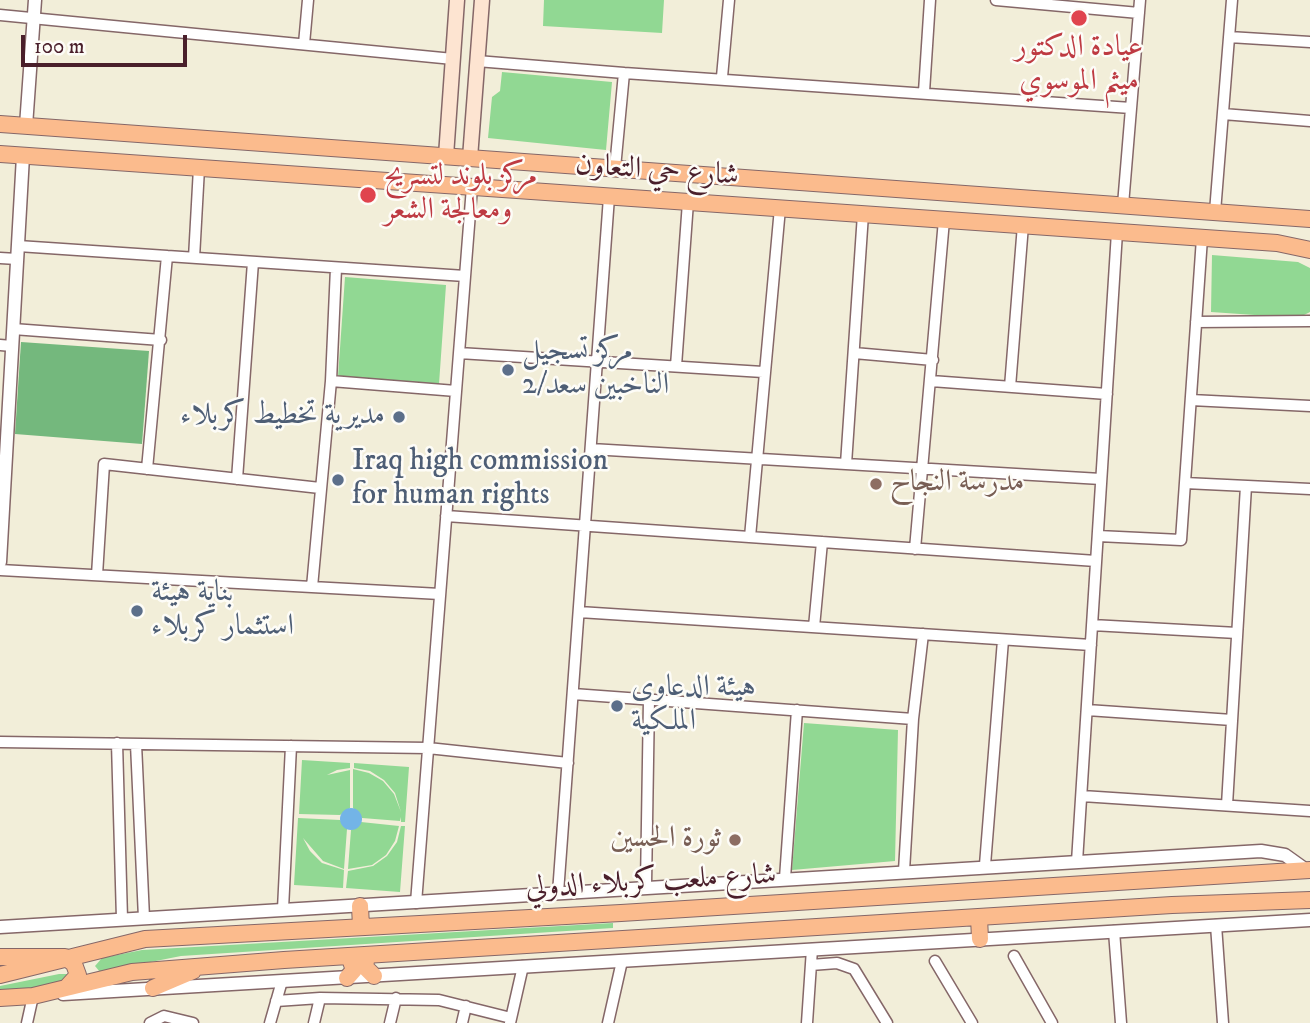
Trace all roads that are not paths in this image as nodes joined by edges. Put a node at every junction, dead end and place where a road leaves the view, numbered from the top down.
1 (35, 0) edge
2 (308, 0) edge
3 (457, 0) edge
4 (482, 0) edge
5 (729, 0) edge
6 (930, 0) edge
7 (996, 0) edge
8 (1140, 0) edge
9 (1232, 0) edge
10 (1033, 2) edge
11 (1139, 13) junction
12 (0, 15) edge
13 (34, 18) junction
14 (1229, 37) junction
15 (1310, 42) edge
16 (304, 44) junction
17 (453, 59) junction
18 (477, 61) junction
19 (624, 73) junction
20 (722, 77) junction
21 (924, 92) junction
22 (1131, 107) junction
23 (1223, 114) junction
24 (1310, 121) edge
25 (0, 124) edge
26 (26, 125) junction
27 (0, 154) edge
28 (23, 156) junction
29 (446, 156) junction
30 (470, 158) junction
31 (526, 162) junction
32 (557, 164) junction
33 (199, 168) junction
34 (615, 168) junction
35 (472, 187) junction
36 (521, 190) junction
37 (556, 193) junction
38 (609, 197) junction
39 (688, 202) junction
40 (1123, 205) junction
41 (780, 208) junction
42 (1215, 212) junction
43 (863, 214) junction
44 (1310, 219) edge
45 (944, 220) junction
46 (1023, 225) junction
47 (1117, 232) junction
48 (1202, 238) junction
49 (1310, 250) edge
50 (18, 252) junction
51 (167, 256) junction
52 (0, 257) edge
53 (194, 258) junction
54 (253, 262) junction
55 (336, 268) junction
56 (465, 276) junction
57 (1196, 321) junction
58 (1310, 321) edge
59 (13, 329) junction
60 (161, 340) junction
61 (6, 345) edge
62 (459, 353) junction
63 (854, 353) junction
64 (933, 360) junction
65 (597, 361) junction
66 (676, 366) junction
67 (762, 372) junction
68 (331, 381) junction
69 (931, 381) junction
70 (1010, 387) junction
71 (456, 391) junction
72 (1107, 394) junction
73 (1191, 400) junction
74 (1310, 406) edge
75 (3, 444) edge
76 (591, 449) junction
77 (756, 458) junction
78 (846, 464) junction
79 (923, 468) junction
80 (148, 469) junction
81 (237, 479) junction
82 (1101, 479) junction
83 (1185, 483) junction
84 (1246, 486) junction
85 (320, 488) junction
86 (1310, 489) edge
87 (446, 516) junction
88 (585, 526) junction
89 (1098, 536) junction
90 (750, 537) junction
91 (822, 542) junction
92 (915, 548) junction
93 (1096, 561) junction
94 (0, 562) edge
95 (0, 570) edge
96 (97, 575) junction
97 (312, 587) junction
98 (440, 594) junction
99 (579, 612) junction
100 (1092, 625) junction
101 (814, 627) junction
102 (1237, 633) junction
103 (923, 634) junction
104 (1003, 639) junction
105 (1091, 645) junction
106 (573, 694) junction
107 (649, 699) junction
108 (797, 710) junction
109 (1087, 710) junction
110 (913, 719) junction
111 (1232, 720) junction
112 (0, 741) edge
113 (117, 743) junction
114 (136, 744) junction
115 (291, 746) junction
116 (428, 748) junction
117 (568, 763) junction
118 (1082, 796) junction
119 (1227, 805) junction
120 (1310, 811) edge
121 (1077, 862) junction
122 (985, 865) junction
123 (1308, 870) edge
124 (904, 871) junction
125 (785, 878) junction
126 (1189, 879) junction
127 (1152, 880) junction
128 (646, 885) junction
129 (558, 893) junction
130 (1310, 900) edge
131 (416, 903) junction
132 (1186, 904) junction
133 (1159, 905) junction
134 (360, 906) junction
135 (283, 909) junction
136 (653, 911) junction
137 (621, 913) junction
138 (979, 917) junction
139 (144, 918) junction
140 (122, 919) junction
141 (1310, 920) edge
142 (1216, 925) junction
143 (0, 926) edge
144 (361, 927) junction
145 (1114, 931) junction
146 (656, 937) junction
147 (626, 939) junction
148 (980, 939) junction
149 (105, 947) junction
150 (812, 949) junction
151 (367, 955) junction
152 (349, 956) junction
153 (1014, 956) dead end
154 (0, 957) edge
155 (65, 957) junction
156 (622, 961) junction
157 (935, 961) dead end
158 (811, 965) junction
159 (204, 966) junction
160 (523, 966) junction
161 (0, 975) edge
162 (374, 976) junction
163 (347, 978) junction
164 (99, 979) junction
165 (282, 981) junction
166 (67, 988) junction
167 (153, 988) junction
168 (33, 996) junction
169 (0, 998) edge
170 (320, 998) junction
171 (396, 998) junction
172 (276, 1001) junction
173 (466, 1006) junction
174 (510, 1021) edge
175 (27, 1023) edge
176 (150, 1023) edge
177 (193, 1023) edge
178 (271, 1023) edge
179 (314, 1023) edge
180 (390, 1023) edge
181 (462, 1023) edge
182 (608, 1023) edge
183 (807, 1023) edge
184 (887, 1023) edge
185 (971, 1023) edge
186 (1052, 1023) edge
187 (1121, 1023) edge
188 (1223, 1023) edge

1 - 13 street
2 - 16 street
3 - 17 main road
4 - 18 main road
5 - 20 street
6 - 21 street
7 - 10 street
8 - 11 street
9 - 14 street
10 - 11 street
11 - 22 street
12 - 13 street
13 - 16 street
13 - 26 street
14 - 15 street
14 - 23 street
16 - 17 street
17 - 29 main road
18 - 19 street
18 - 30 main road
19 - 20 street
19 - 34 street
20 - 21 street
21 - 22 street
22 - 40 street
23 - 24 street
23 - 42 street
25 - 26 main road, شارع حي التعاون
26 - 29 main road, شارع حي التعاون
27 - 28 main road, شارع حي التعاون
28 - 33 main road, شارع حي التعاون
28 - 50 street
29 - 30 main road, شارع حي التعاون
30 - 31 main road, شارع حي التعاون
31 - 32 main road, شارع حي التعاون
31 - 36 main road
32 - 34 main road, شارع حي التعاون
32 - 37 main road
33 - 35 main road, شارع حي التعاون
33 - 53 street
34 - 40 main road, شارع حي التعاون
35 - 36 main road, شارع حي التعاون
35 - 56 street
36 - 37 main road, شارع حي التعاون
37 - 38 main road, شارع حي التعاون
38 - 39 main road, شارع حي التعاون
38 - 65 street
39 - 41 main road, شارع حي التعاون
39 - 66 street
40 - 42 main road, شارع حي التعاون
41 - 43 main road, شارع حي التعاون
41 - 67 street
42 - 44 main road, شارع حي التعاون
43 - 45 main road, شارع حي التعاون
43 - 63 street
45 - 46 main road, شارع حي التعاون
45 - 64 street
46 - 47 main road, شارع حي التعاون
46 - 70 street
47 - 48 main road, شارع حي التعاون
47 - 72 street
48 - 49 main road, شارع حي التعاون
48 - 57 street
50 - 51 street
50 - 52 street
50 - 59 street
51 - 53 street
51 - 60 street
53 - 54 street
54 - 55 street
54 - 81 street
55 - 56 street
55 - 68 street
56 - 62 street
57 - 58 street
57 - 73 street
59 - 60 street
59 - 61 street
60 - 80 street
61 - 75 street
62 - 65 street
62 - 71 street
63 - 64 street
63 - 78 street
64 - 69 street
65 - 66 street
65 - 76 street
66 - 67 street
67 - 77 street
68 - 71 street
68 - 85 street
69 - 70 street
69 - 79 street
70 - 72 street
71 - 87 street
72 - 82 street
73 - 74 street
73 - 83 street
75 - 94 street
76 - 77 street
76 - 88 street
77 - 78 street
77 - 90 street
78 - 79 street
79 - 82 street
79 - 92 street
80 - 81 street
80 - 96 street
81 - 85 street
82 - 89 street
83 - 84 street
83 - 89 street
84 - 86 street
84 - 102 street
85 - 97 street
87 - 88 street
87 - 98 street
88 - 90 street
88 - 99 street
89 - 93 street
90 - 91 street
91 - 92 street
91 - 101 street
92 - 93 street
93 - 100 street
95 - 96 street
96 - 97 street
97 - 98 street
98 - 116 street
99 - 101 street
99 - 106 street
100 - 102 street
100 - 105 street
101 - 103 street
102 - 111 street
103 - 104 street
103 - 110 street
104 - 105 street
104 - 122 street
105 - 109 street
106 - 107 street
106 - 117 street
107 - 108 street
107 - 128 street
108 - 110 street
108 - 125 street
109 - 111 street
109 - 118 street
110 - 124 street
111 - 119 street
112 - 113 street
113 - 114 street
113 - 140 street
114 - 115 street
114 - 139 street
115 - 116 street
115 - 135 street
116 - 117 street
116 - 131 street
117 - 129 street
118 - 119 street
118 - 121 street
119 - 120 street
121 - 122 street
121 - 123 street
122 - 124 street
123 - 126 main road, شارع ملعب كربلاء الدولي
124 - 125 street
125 - 128 street
126 - 127 main road, شارع ملعب كربلاء الدولي
126 - 132 main road
127 - 133 main road
127 - 136 main road, شارع ملعب كربلاء الدولي
128 - 129 street
129 - 131 street
130 - 132 main road, شارع ملعب كربلاء الدولي
131 - 134 street
132 - 133 main road, شارع ملعب كربلاء الدولي
133 - 138 main road, شارع ملعب كربلاء الدولي
134 - 135 street
134 - 144 main road
135 - 139 street
136 - 137 main road, شارع ملعب كربلاء الدولي
136 - 146 main road
137 - 144 main road, شارع ملعب كربلاء الدولي
137 - 147 main road
138 - 146 main road, شارع ملعب كربلاء الدولي
138 - 148 main road
139 - 140 street
140 - 143 street
141 - 142 street
142 - 145 street
142 - 188 street
144 - 149 main road, شارع ملعب كربلاء الدولي
145 - 148 street
145 - 187 street
146 - 147 main road, شارع ملعب كربلاء الدولي
147 - 151 main road, شارع ملعب كربلاء الدولي
148 - 150 street
149 - 155 main road, شارع ملعب كربلاء الدولي
149 - 164 main road
150 - 156 street
150 - 158 street
151 - 152 main road, شارع ملعب كربلاء الدولي
151 - 162 main road
152 - 159 main road, شارع ملعب كربلاء الدولي
152 - 163 main road
153 - 186 street
154 - 155 main road
155 - 161 main road, شارع ملعب كربلاء الدولي
155 - 166 main road
156 - 160 street
156 - 182 street
157 - 185 street
158 - 183 street
158 - 184 street
159 - 164 main road, شارع ملعب كربلاء الدولي
159 - 167 main road
160 - 162 street
160 - 174 street
162 - 163 street
163 - 165 street
164 - 166 main road, شارع ملعب كربلاء الدولي
165 - 167 street
165 - 172 street
166 - 168 main road, شارع ملعب كربلاء الدولي
167 - 168 street
168 - 169 main road, شارع ملعب كربلاء الدولي
168 - 175 street
170 - 171 street
170 - 172 street
170 - 179 street
171 - 173 street
171 - 180 street
172 - 178 street
173 - 174 street
173 - 181 street
176 - 177 street

